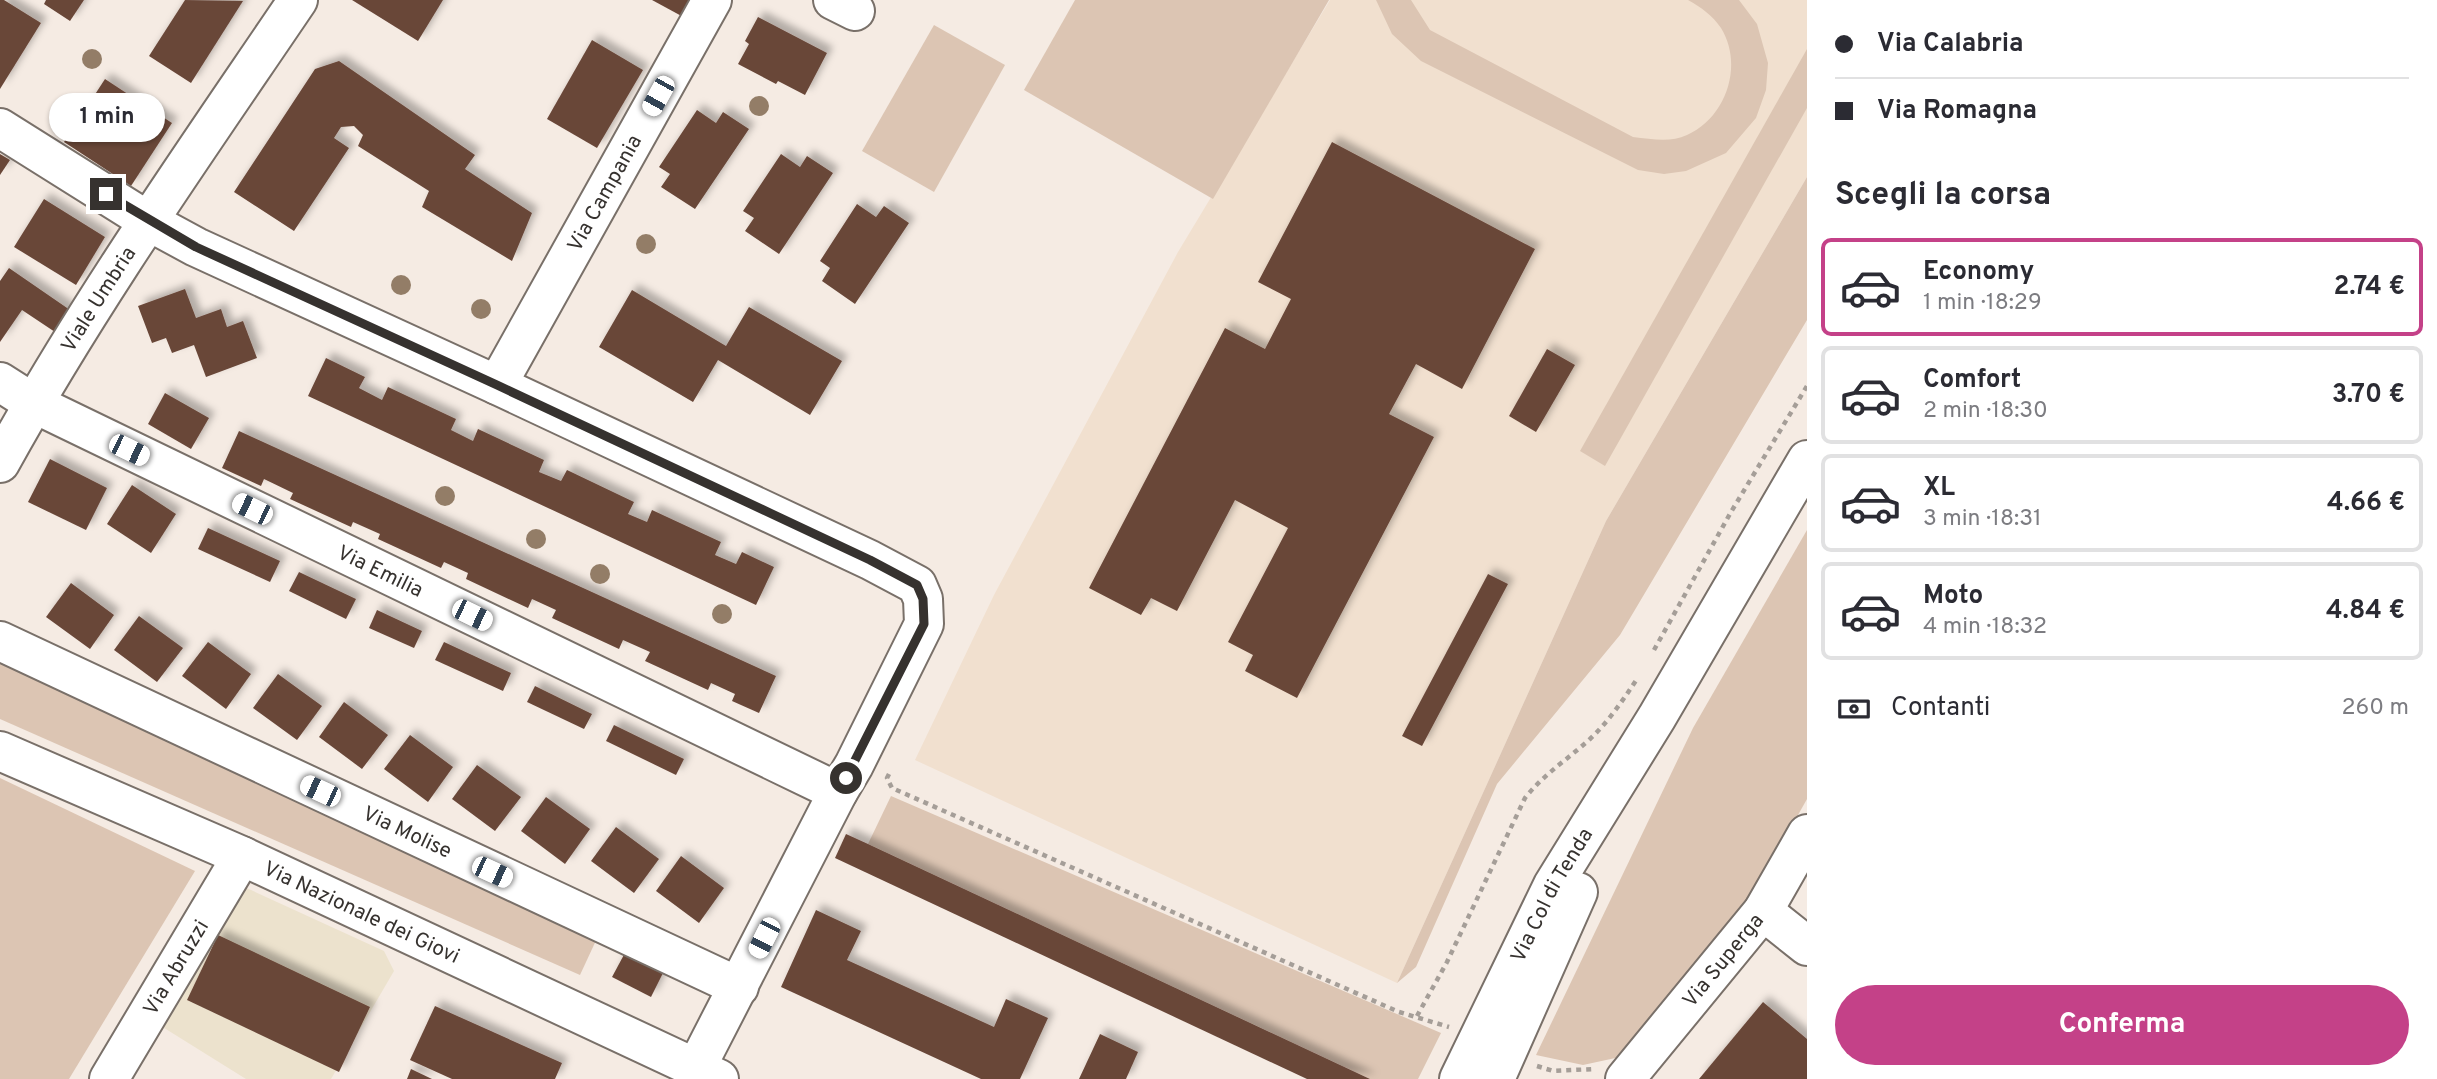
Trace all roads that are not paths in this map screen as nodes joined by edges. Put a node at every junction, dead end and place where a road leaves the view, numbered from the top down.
1 (298, 0) edge
2 (712, 0) edge
3 (0, 128) edge
4 (148, 221) junction
5 (0, 382) edge
6 (497, 385) junction
7 (33, 403) junction
8 (1807, 460) edge
9 (0, 463) edge
10 (0, 641) edge
11 (1657, 718) junction
12 (0, 751) edge
13 (838, 792) junction
14 (1807, 834) edge
15 (242, 856) junction
16 (1763, 911) junction
17 (1807, 946) edge
18 (739, 987) junction
19 (707, 1074) edge
20 (1626, 1078) edge
21 (109, 1079) edge
22 (1459, 1079) edge
23 (1495, 1079) edge

1 - 4 street, Viale Umbria
2 - 6 street, Via Campania
3 - 4 street
4 - 6 street
4 - 7 street, Viale Umbria
5 - 7 street, Via Emilia
6 - 13 street
7 - 9 street, Viale Umbria
7 - 13 street, Via Emilia
8 - 11 street, Via Col di Tenda
10 - 18 street, Via Molise
11 - 22 street, Via Col di Tenda
11 - 23 street, Via Col di Tenda
12 - 15 street, Via Nazionale dei Giovi
13 - 18 street
14 - 16 street, Via Superga
15 - 19 street, Via Nazionale dei Giovi
15 - 21 street, Via Abruzzi
16 - 17 street
16 - 20 street, Via Superga
18 - 19 street

